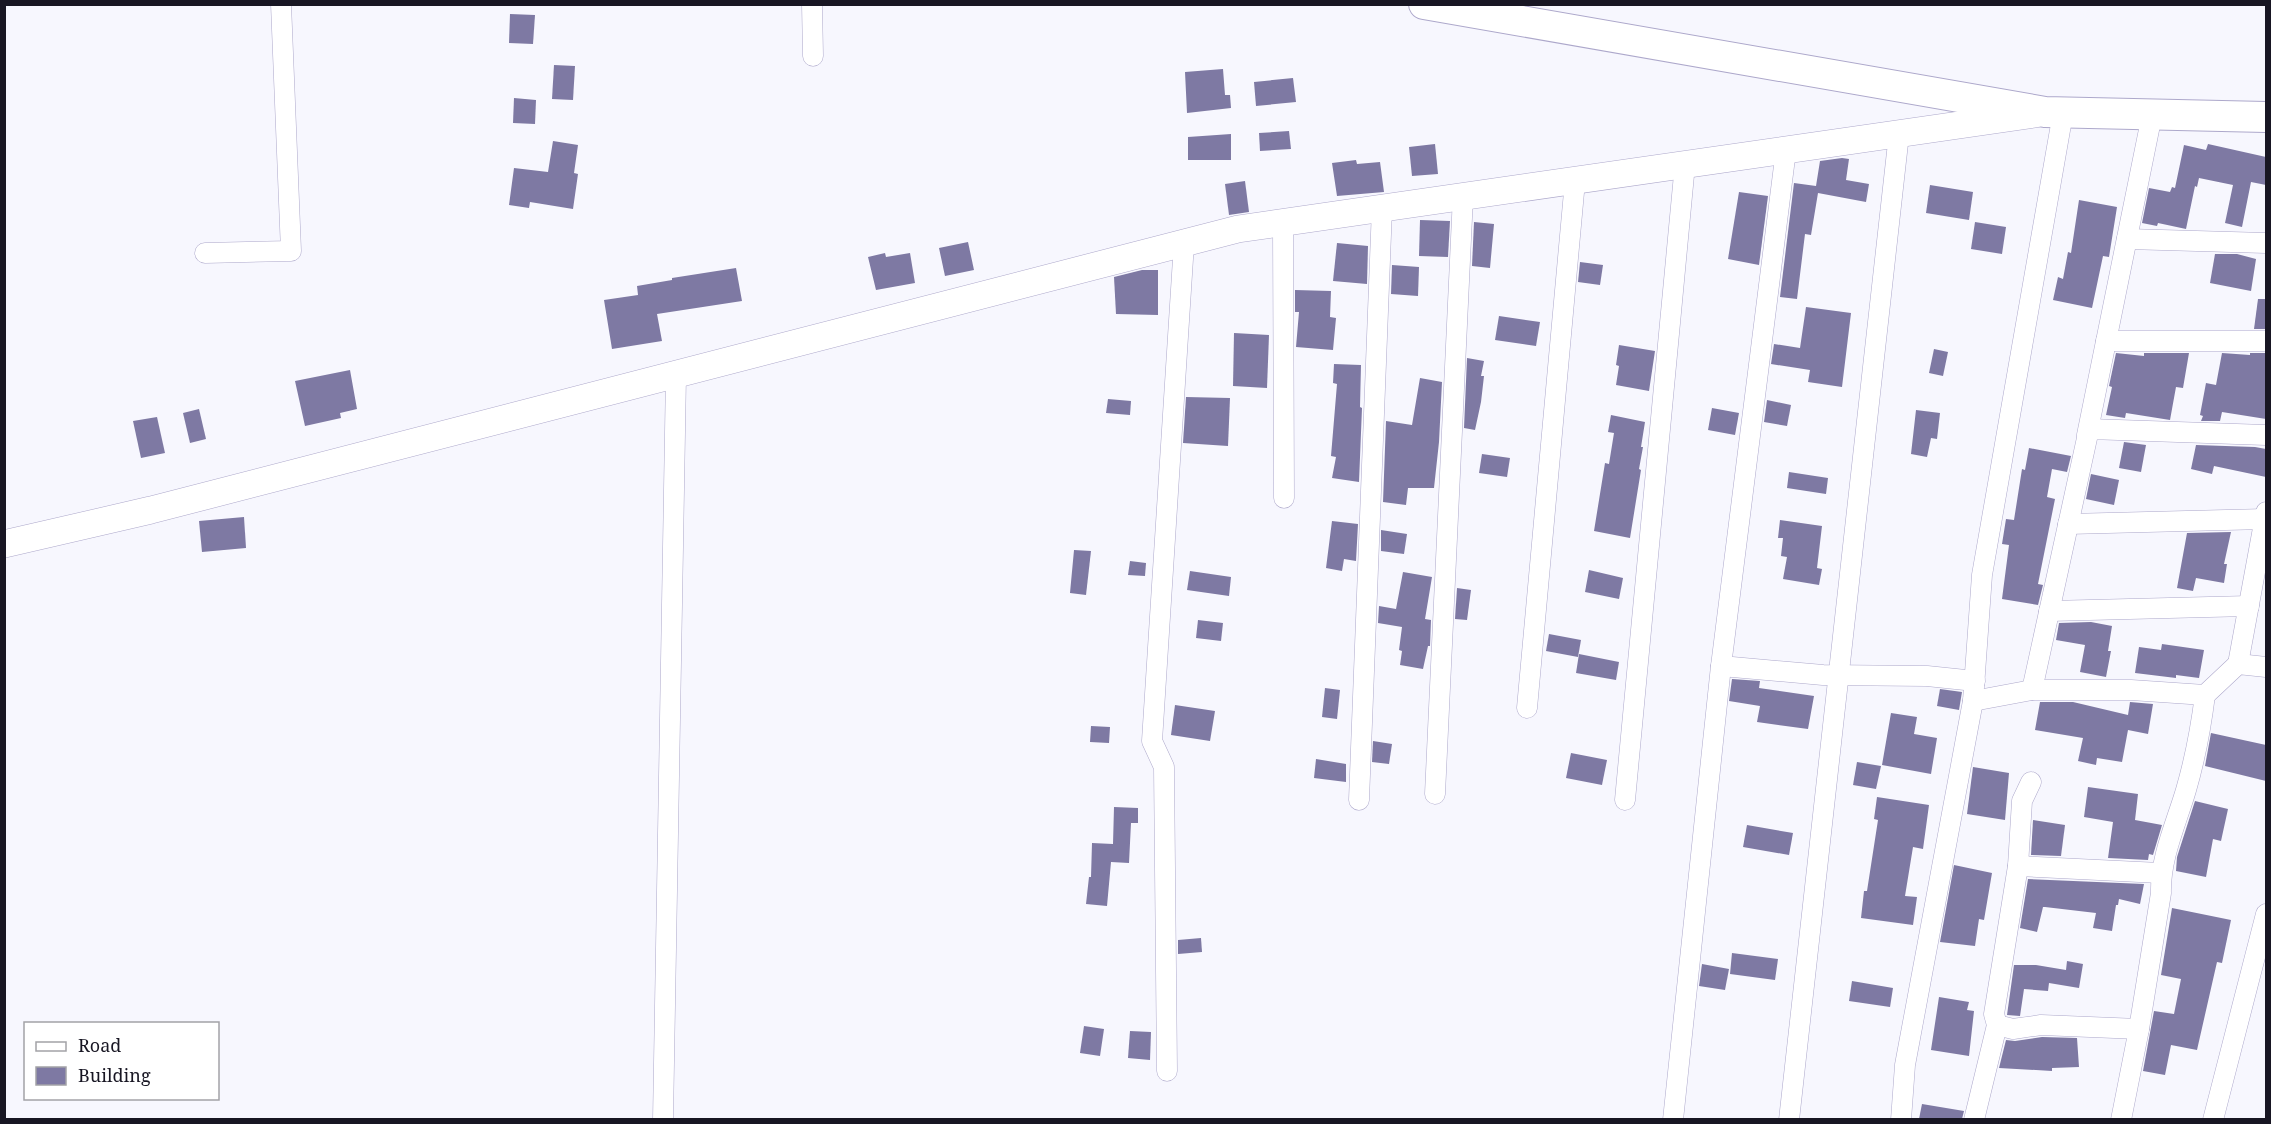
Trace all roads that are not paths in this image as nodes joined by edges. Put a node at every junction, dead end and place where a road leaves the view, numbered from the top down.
1 (281, 4) edge
2 (812, 4) edge
3 (1424, 4) edge
4 (813, 56) dead end
5 (2054, 113) junction
6 (2152, 115) junction
7 (2266, 117) edge
8 (1899, 134) junction
9 (1786, 150) junction
10 (1684, 164) junction
11 (1575, 180) junction
12 (1463, 196) junction
13 (1382, 208) junction
14 (1282, 223) junction
15 (2127, 239) junction
16 (1184, 243) junction
17 (2266, 243) edge
18 (205, 253) dead end
19 (2106, 341) junction
20 (2266, 341) edge
21 (676, 375) junction
22 (2087, 435) junction
23 (2266, 435) edge
24 (1284, 498) dead end
25 (2266, 516) edge
26 (2068, 524) junction
27 (4, 544) edge
28 (2249, 606) junction
29 (2049, 611) junction
30 (2238, 664) junction
31 (1721, 666) junction
32 (2266, 667) edge
33 (1838, 675) junction
34 (1975, 681) junction
35 (2032, 690) junction
36 (2205, 695) junction
37 (1973, 701) junction
38 (1527, 708) dead end
39 (2031, 782) dead end
40 (1435, 794) dead end
41 (1359, 800) dead end
42 (1625, 800) dead end
43 (2018, 866) junction
44 (2160, 873) junction
45 (2266, 914) edge
46 (1996, 1025) junction
47 (2139, 1029) junction
48 (1167, 1071) dead end
49 (663, 1119) edge
50 (1673, 1119) edge
51 (1789, 1119) edge
52 (1901, 1119) edge
53 (1974, 1119) edge
54 (2121, 1119) edge
55 (2213, 1119) edge

1 - 18 street
2 - 4 street
3 - 5 main road
5 - 6 main road
5 - 8 street
5 - 34 street
6 - 7 main road
6 - 15 street
8 - 9 street
8 - 33 street
9 - 10 street
9 - 31 street
10 - 11 street
10 - 42 street
11 - 12 street
11 - 38 street
12 - 13 street
12 - 40 street
13 - 14 street
13 - 41 street
14 - 16 street
14 - 24 street
15 - 17 street
15 - 19 street
16 - 21 street
16 - 48 street
19 - 20 street
19 - 22 street
21 - 27 street
21 - 49 street
22 - 23 street
22 - 26 street
25 - 26 street
25 - 28 street
26 - 29 street
28 - 29 street
28 - 30 street
29 - 35 street
30 - 32 street
30 - 36 street
31 - 33 street
31 - 50 street
33 - 34 street
33 - 51 street
34 - 37 street
35 - 36 street
35 - 37 street
36 - 44 street
37 - 52 street
39 - 43 street
43 - 44 street
43 - 46 street
44 - 47 street
45 - 55 street
46 - 47 street
46 - 53 street
47 - 54 street

